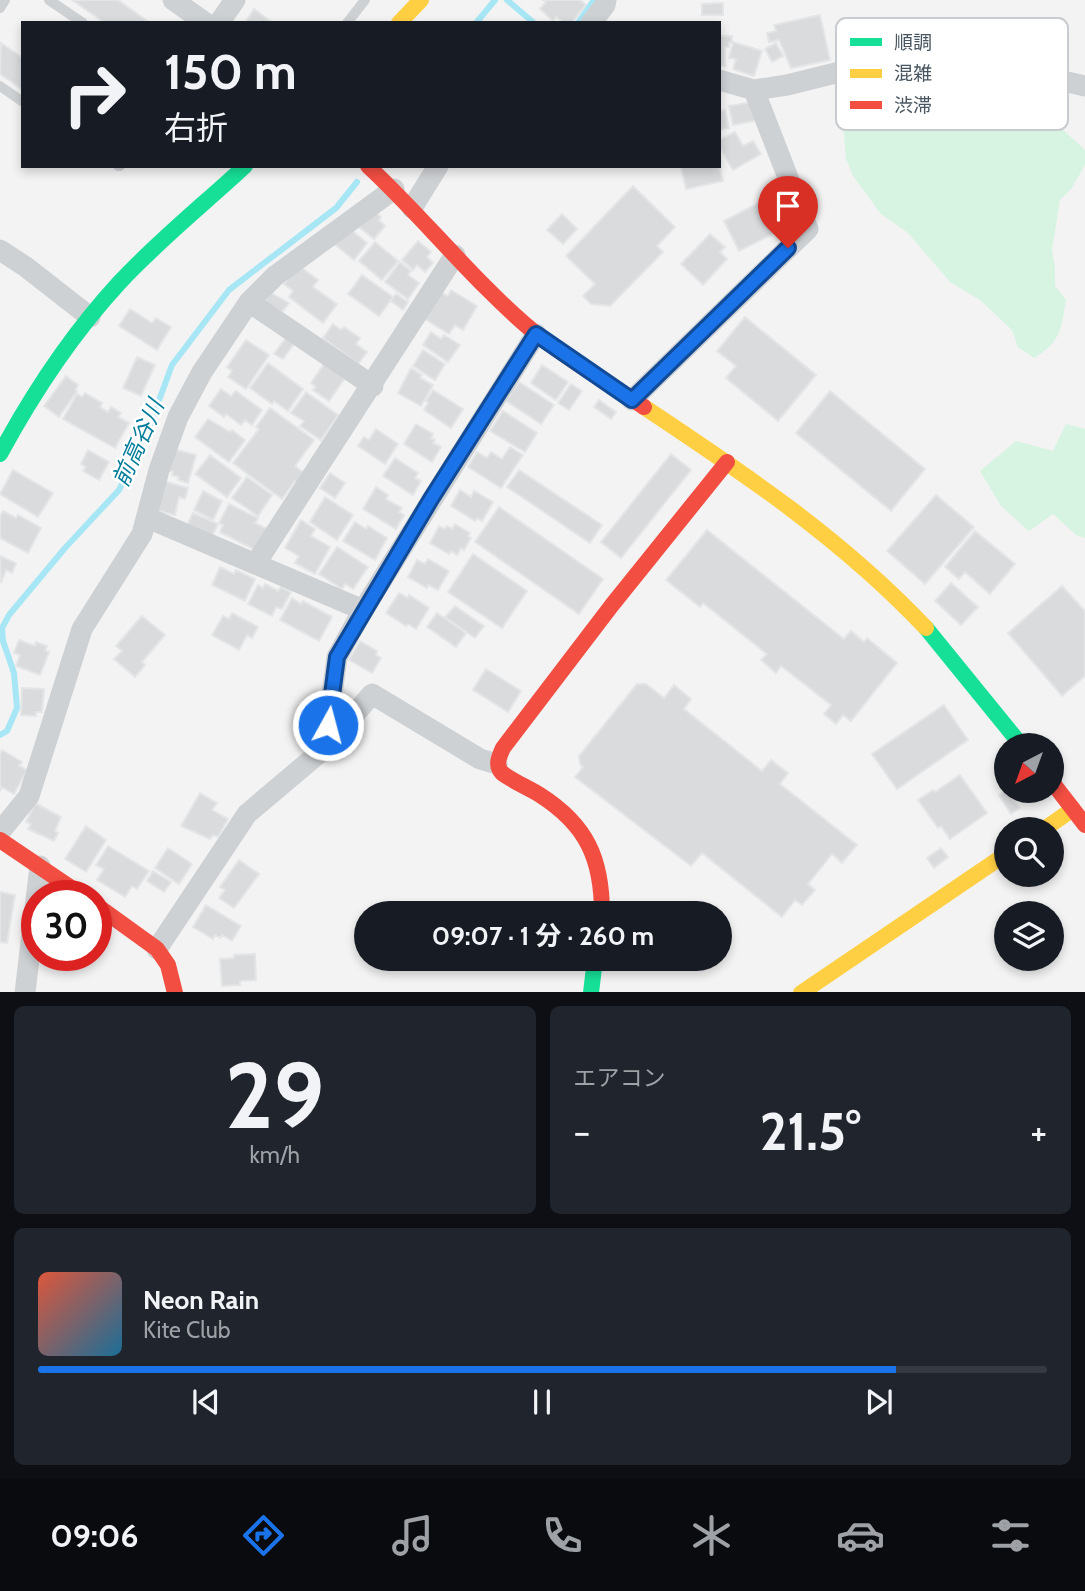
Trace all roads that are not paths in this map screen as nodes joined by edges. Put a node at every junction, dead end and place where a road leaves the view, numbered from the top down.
1 (5, 0) edge
2 (49, 0) edge
3 (173, 0) edge
4 (235, 0) edge
5 (365, 0) edge
6 (421, 0) edge
7 (606, 0) edge
8 (0, 8) edge
9 (80, 21) edge
10 (203, 21) edge
11 (220, 21) edge
12 (349, 21) edge
13 (401, 21) edge
14 (593, 21) edge
15 (836, 73) edge
16 (721, 81) edge
17 (0, 86) edge
18 (754, 90) junction
19 (21, 101) edge
20 (243, 168) edge
21 (370, 168) edge
22 (437, 168) edge
23 (394, 189) junction
24 (412, 208) junction
25 (0, 250) edge
26 (455, 256) junction
27 (249, 302) junction
28 (90, 317) junction
29 (536, 334) junction
30 (373, 386) junction
31 (632, 400) junction
32 (0, 454) edge
33 (727, 462) junction
34 (148, 517) junction
35 (256, 564) junction
36 (363, 610) junction
37 (1011, 733) edge
38 (326, 748) junction
39 (497, 764) junction
40 (1064, 797) edge
41 (1073, 809) junction
42 (1062, 817) edge
43 (1085, 825) edge
44 (0, 832) edge
45 (0, 840) edge
46 (994, 862) edge
47 (40, 866) junction
48 (60, 880) edge
49 (602, 901) edge
50 (112, 917) edge
51 (157, 949) junction
52 (594, 971) edge
53 (25, 992) edge
54 (175, 992) edge
55 (591, 992) edge
56 (801, 992) edge

1 - 8 lane
2 - 9 lane
3 - 10 street
4 - 11 street
5 - 12 lane
6 - 13 street
7 - 14 street
15 - 18 street
16 - 18 street
17 - 19 lane
18 - 31 street
20 - 28 street
21 - 23 street
22 - 24 street
23 - 24 street
23 - 27 street
24 - 26 street
25 - 28 street
26 - 29 street
26 - 30 street
27 - 30 street
27 - 34 street
28 - 32 street
29 - 31 street
29 - 36 street
30 - 35 street
31 - 33 street
33 - 37 street
33 - 39 street
34 - 35 street
34 - 44 street
35 - 36 street
36 - 38 street
38 - 39 street
38 - 51 street
39 - 49 street
40 - 41 street
41 - 42 street
41 - 43 street
45 - 47 street
46 - 56 street
47 - 48 street
47 - 53 street
50 - 51 street
51 - 54 street
52 - 55 street

